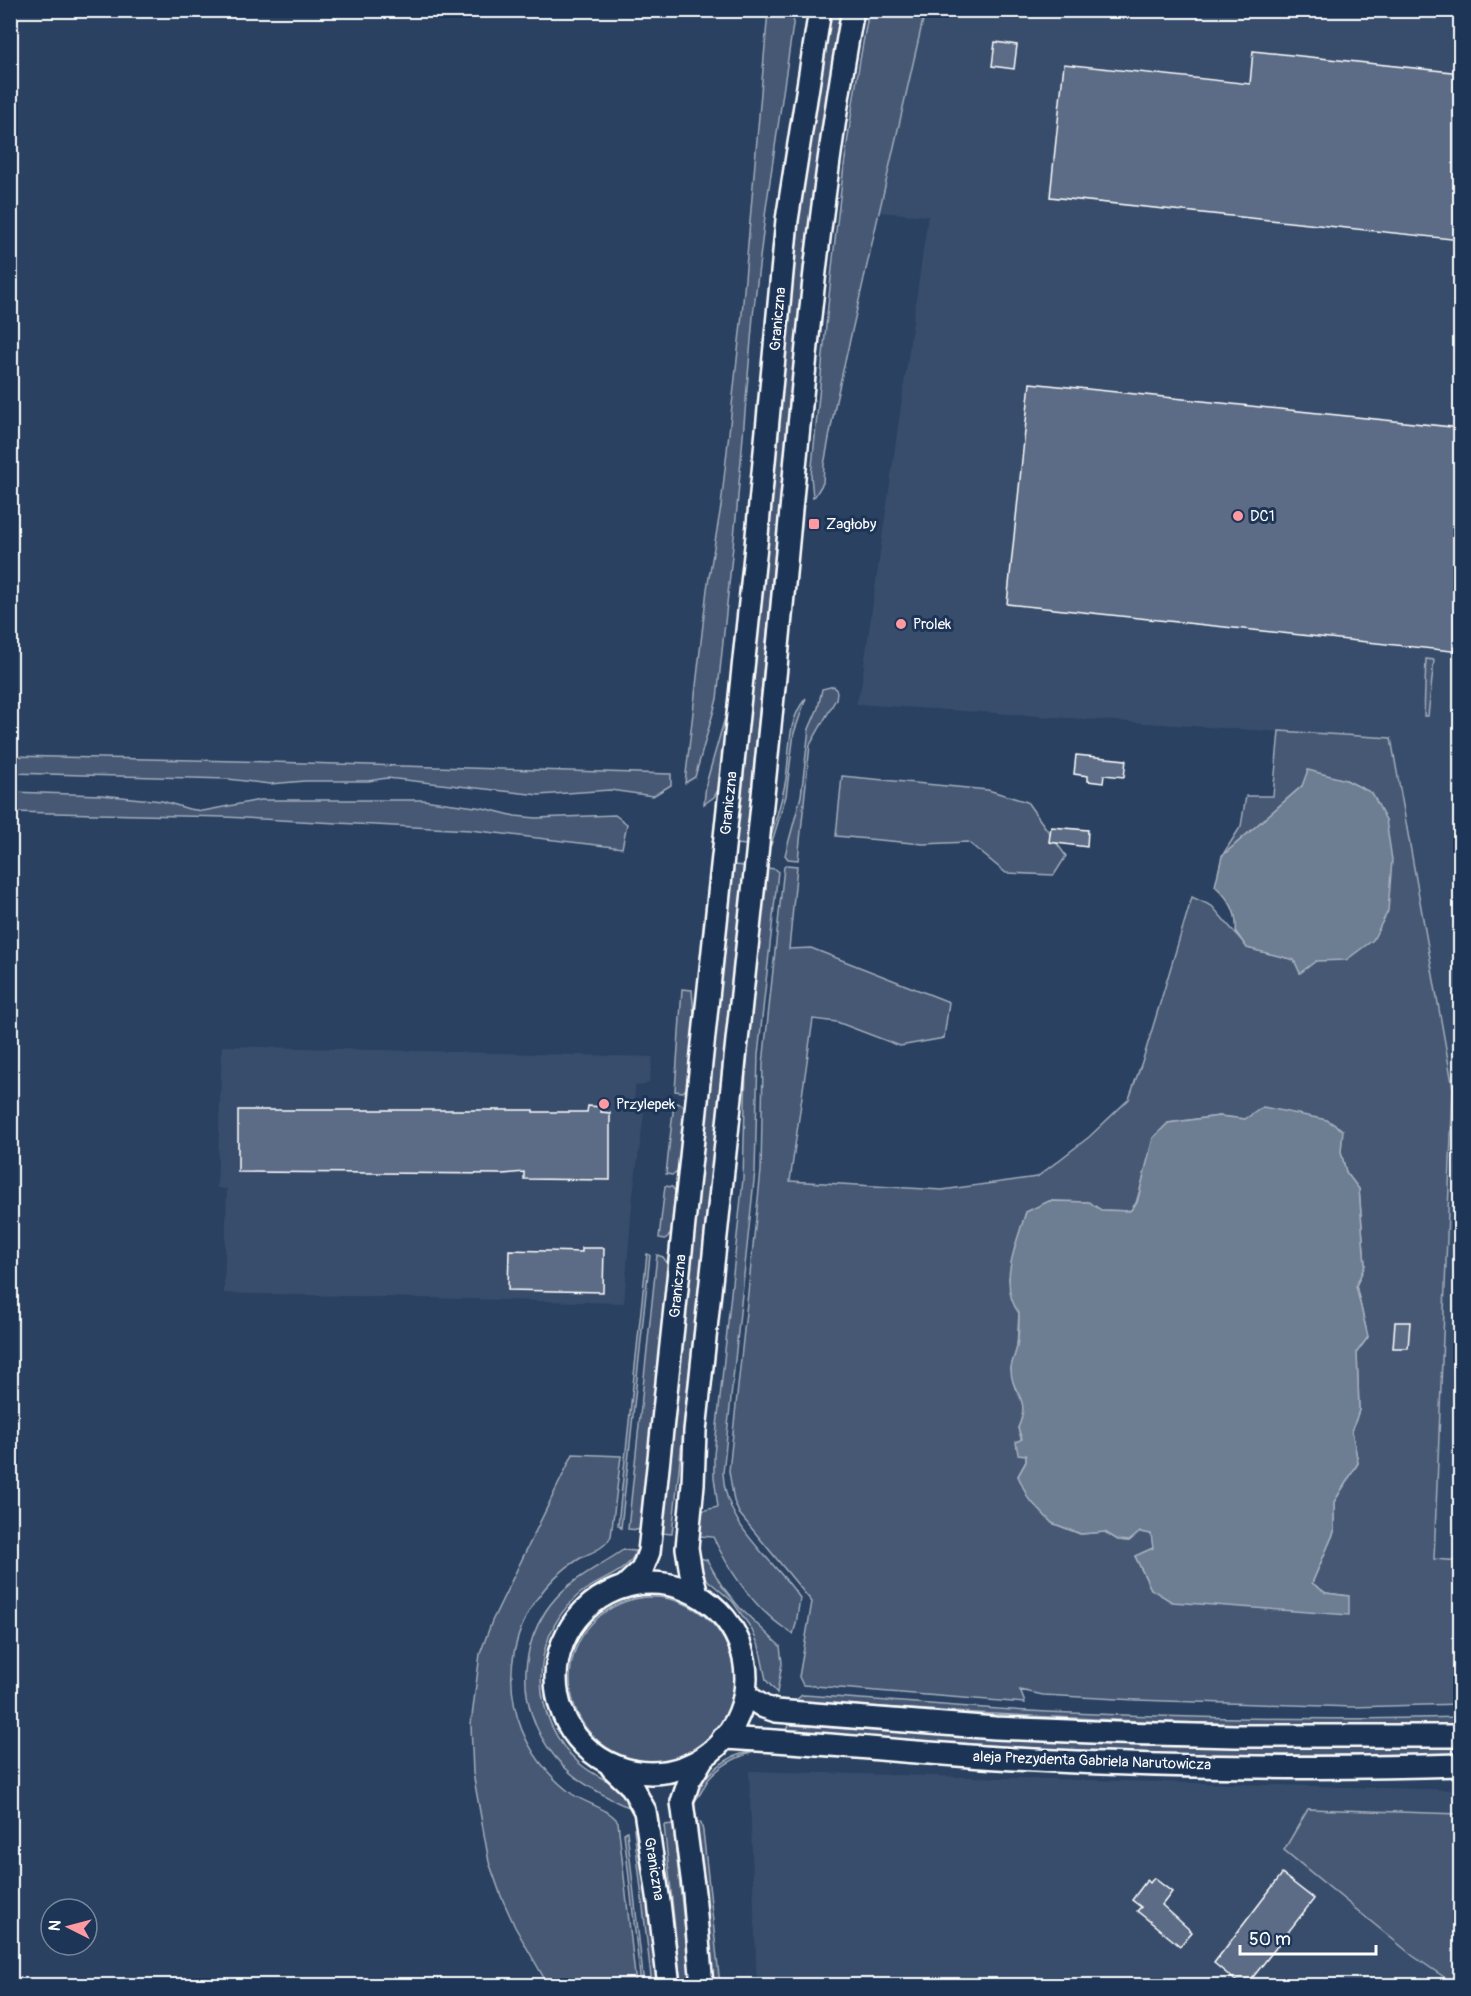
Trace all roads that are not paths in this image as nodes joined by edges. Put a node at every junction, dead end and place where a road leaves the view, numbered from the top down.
1 (820, 10) edge
2 (853, 10) edge
3 (624, 1587) junction
4 (698, 1593) junction
5 (745, 1695) junction
6 (1461, 1736) edge
7 (723, 1738) junction
8 (704, 1757) junction
9 (609, 1765) junction
10 (1461, 1765) edge
11 (669, 1986) edge
12 (702, 1986) edge

1 - 3 main road, Graniczna
2 - 4 main road, Graniczna
3 - 4 main road
3 - 9 main road
4 - 5 main road
5 - 6 main road, aleja Prezydenta Gabriela Narutowicza
5 - 7 main road
7 - 8 main road
7 - 10 main road, aleja Prezydenta Gabriela Narutowicza
8 - 9 main road
8 - 12 main road
9 - 11 main road, Graniczna

